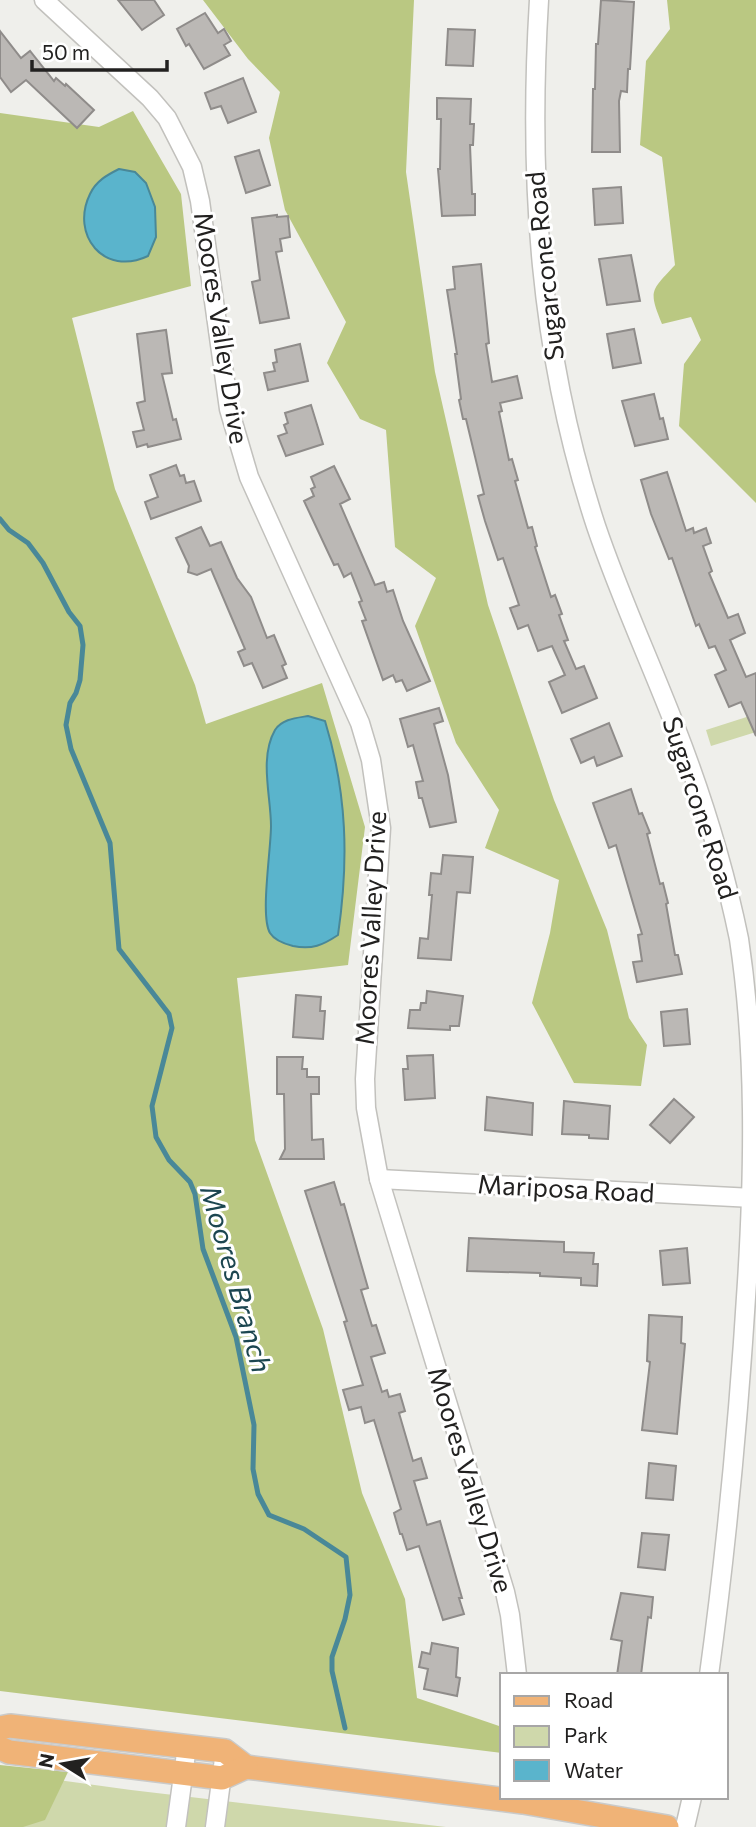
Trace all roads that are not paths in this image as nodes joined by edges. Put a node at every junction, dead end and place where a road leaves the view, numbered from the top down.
1 (44, 0) edge
2 (539, 0) edge
3 (379, 1180) junction
4 (752, 1198) junction
5 (517, 1673) edge
6 (709, 1673) edge
7 (0, 1728) edge
8 (187, 1746) junction
9 (0, 1748) edge
10 (225, 1751) junction
11 (246, 1767) junction
12 (183, 1774) junction
13 (222, 1778) junction
14 (692, 1799) edge
15 (176, 1827) edge
16 (215, 1827) edge
17 (667, 1827) edge
18 (685, 1827) edge

1 - 3 street, Moores Valley Drive
2 - 4 street, Sugarcone Road
3 - 4 street, Mariposa Road
3 - 5 street, Moores Valley Drive
4 - 6 street, Sugarcone Road
7 - 8 main road
8 - 10 main road
8 - 12 street
9 - 12 main road
10 - 11 main road
10 - 13 street
11 - 13 main road
11 - 17 main road
12 - 13 main road
12 - 15 street
13 - 16 street
14 - 18 street

